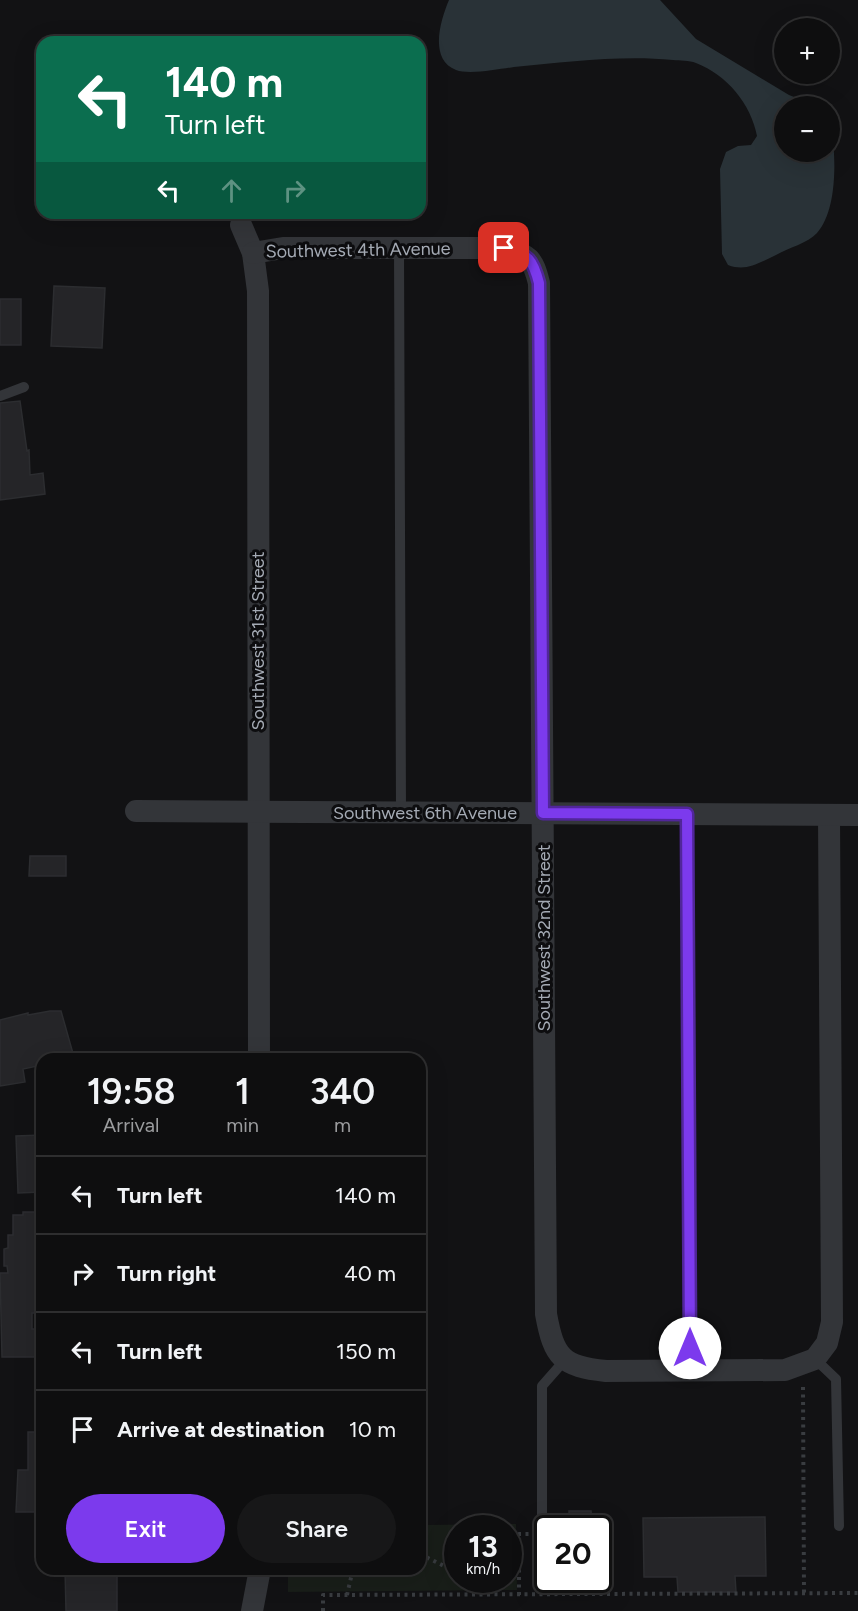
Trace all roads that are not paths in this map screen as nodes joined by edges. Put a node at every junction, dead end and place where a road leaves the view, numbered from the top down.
1 (241, 225) dead end
2 (399, 248) junction
3 (253, 253) junction
4 (532, 260) joint
5 (24, 387) dead end
6 (0, 396) edge
7 (136, 811) dead end
8 (258, 812) junction
9 (400, 812) junction
10 (543, 813) junction
11 (687, 814) junction
12 (830, 815) junction
13 (858, 815) edge
14 (259, 1053) edge
15 (815, 1359) junction
16 (564, 1361) junction
17 (690, 1371) junction
18 (540, 1515) edge
19 (839, 1526) dead end
20 (259, 1575) edge
21 (252, 1611) edge

1 - 3 street, Southwest 31st Street
2 - 3 street, Southwest 4th Avenue
2 - 4 street, Southwest 4th Avenue
2 - 9 lane
3 - 8 street, Southwest 31st Street
4 - 10 street, Southwest 32nd Street
5 - 6 lane
7 - 8 street, Southwest 6th Avenue
8 - 9 street, Southwest 6th Avenue
8 - 14 street, Southwest 31st Street
9 - 10 street, Southwest 6th Avenue
10 - 11 street, Southwest 6th Avenue
10 - 16 street, Southwest 32nd Street
11 - 12 street, Southwest 6th Avenue
11 - 17 lane
12 - 13 street, Southwest 6th Avenue
12 - 15 street
15 - 17 street
15 - 19 lane
16 - 17 street
16 - 18 lane
20 - 21 street

